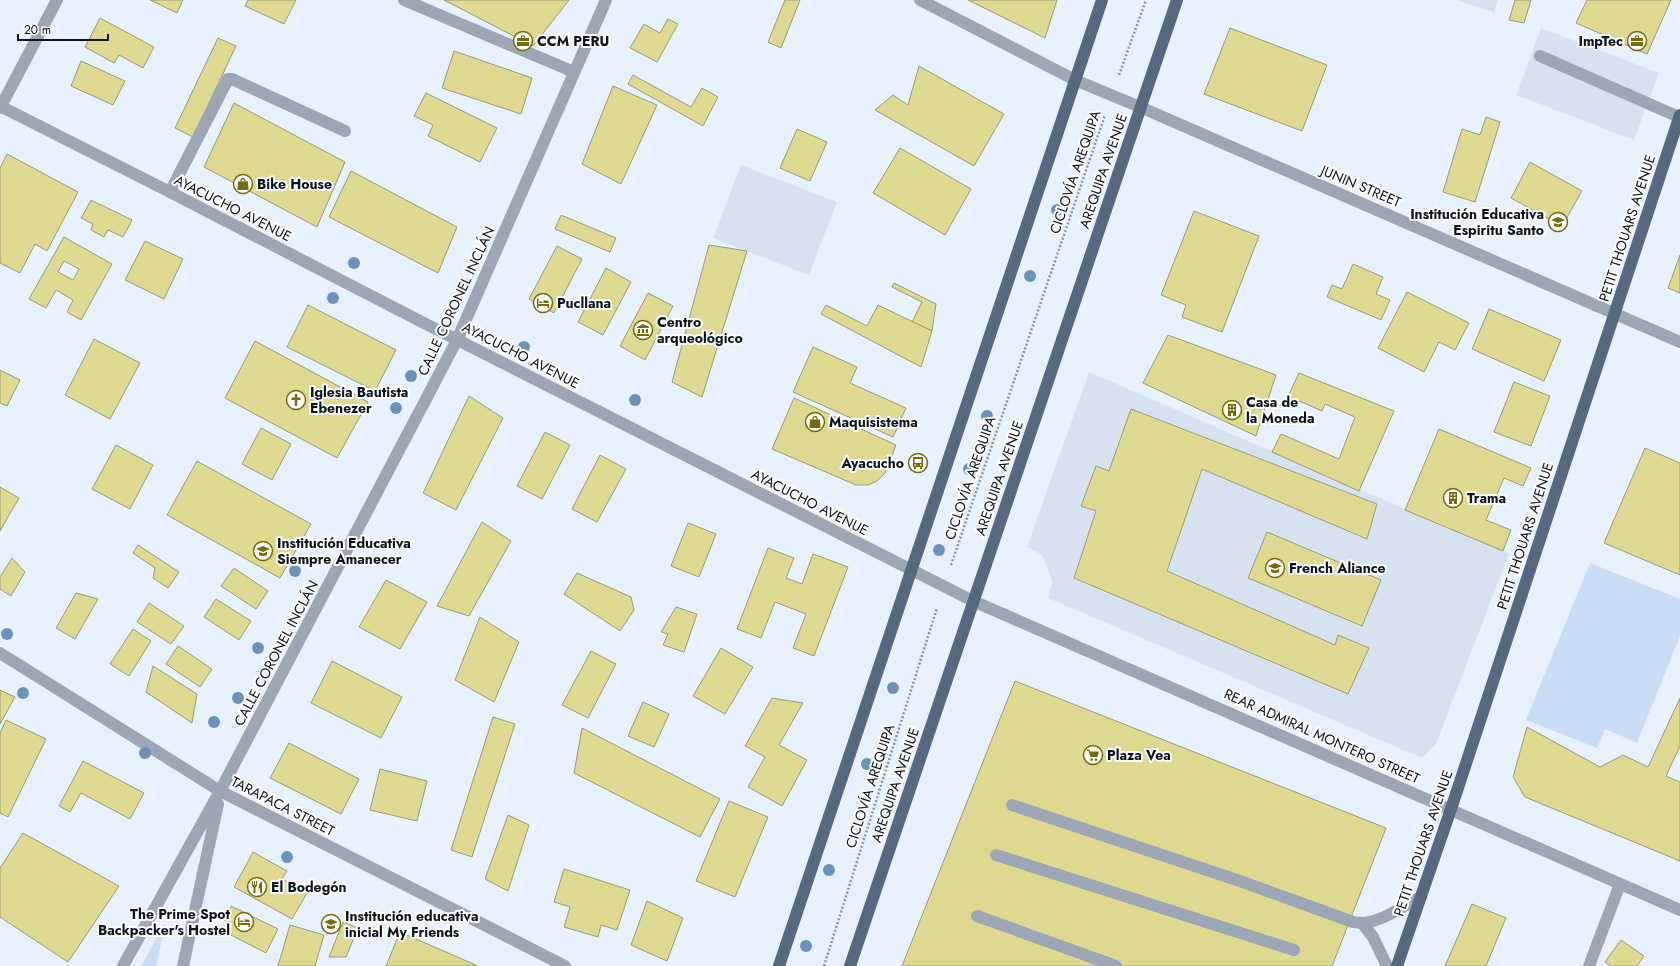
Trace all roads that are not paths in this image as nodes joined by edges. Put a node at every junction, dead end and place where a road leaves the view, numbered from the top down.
1 (57, 0) edge
2 (404, 0) edge
3 (606, 0) edge
4 (920, 0) edge
5 (1102, 0) edge
6 (1177, 0) edge
7 (1540, 56) dead end
8 (574, 72) junction
9 (1075, 80) junction
10 (0, 107) edge
11 (1140, 107) junction
12 (1680, 116) edge
13 (346, 131) dead end
14 (170, 192) junction
15 (1615, 313) junction
16 (457, 340) junction
17 (1680, 342) edge
18 (913, 570) junction
19 (944, 586) joint
20 (973, 601) junction
21 (0, 653) edge
22 (220, 791) junction
23 (1012, 805) dead end
24 (1451, 809) junction
25 (996, 855) dead end
26 (1620, 884) junction
27 (1421, 897) junction
28 (1680, 910) edge
29 (977, 916) dead end
30 (1363, 924) junction
31 (1294, 950) dead end
32 (124, 966) edge
33 (183, 966) edge
34 (565, 966) edge
35 (779, 966) edge
36 (850, 966) edge
37 (1116, 966) edge
38 (1387, 966) edge
39 (1397, 966) edge
40 (1589, 966) edge

1 - 10 street
2 - 8 street
3 - 8 street, CALLE CORONEL INCLÁN
4 - 9 street, JUNIN STREET
5 - 9 main road
6 - 11 main road, AREQUIPA AVENUE
7 - 12 street
8 - 16 street, CALLE CORONEL INCLÁN
9 - 11 street, JUNIN STREET
9 - 18 main road
10 - 14 street, AYACUCHO AVENUE
11 - 15 street, JUNIN STREET
11 - 20 main road, AREQUIPA AVENUE
12 - 15 main road, PETIT THOUARS AVENUE
13 - 14 street
14 - 16 street, AYACUCHO AVENUE
15 - 17 street, JUNIN STREET
15 - 24 main road, PETIT THOUARS AVENUE
16 - 18 street, AYACUCHO AVENUE
16 - 22 street, CALLE CORONEL INCLÁN
18 - 19 street, AYACUCHO AVENUE
18 - 35 main road
19 - 20 street, REAR ADMIRAL MONTERO STREET
20 - 24 street, REAR ADMIRAL MONTERO STREET
20 - 36 main road, AREQUIPA AVENUE
21 - 22 street, TARAPACA STREET
22 - 32 street, CALLE CORONEL INCLÁN
22 - 33 street
22 - 34 street, TARAPACA STREET
23 - 30 street
24 - 26 street, REAR ADMIRAL MONTERO STREET
24 - 27 main road, PETIT THOUARS AVENUE
25 - 31 street
26 - 28 street, REAR ADMIRAL MONTERO STREET
26 - 40 street
27 - 30 street
27 - 39 main road, PETIT THOUARS AVENUE
29 - 37 street
30 - 38 street

